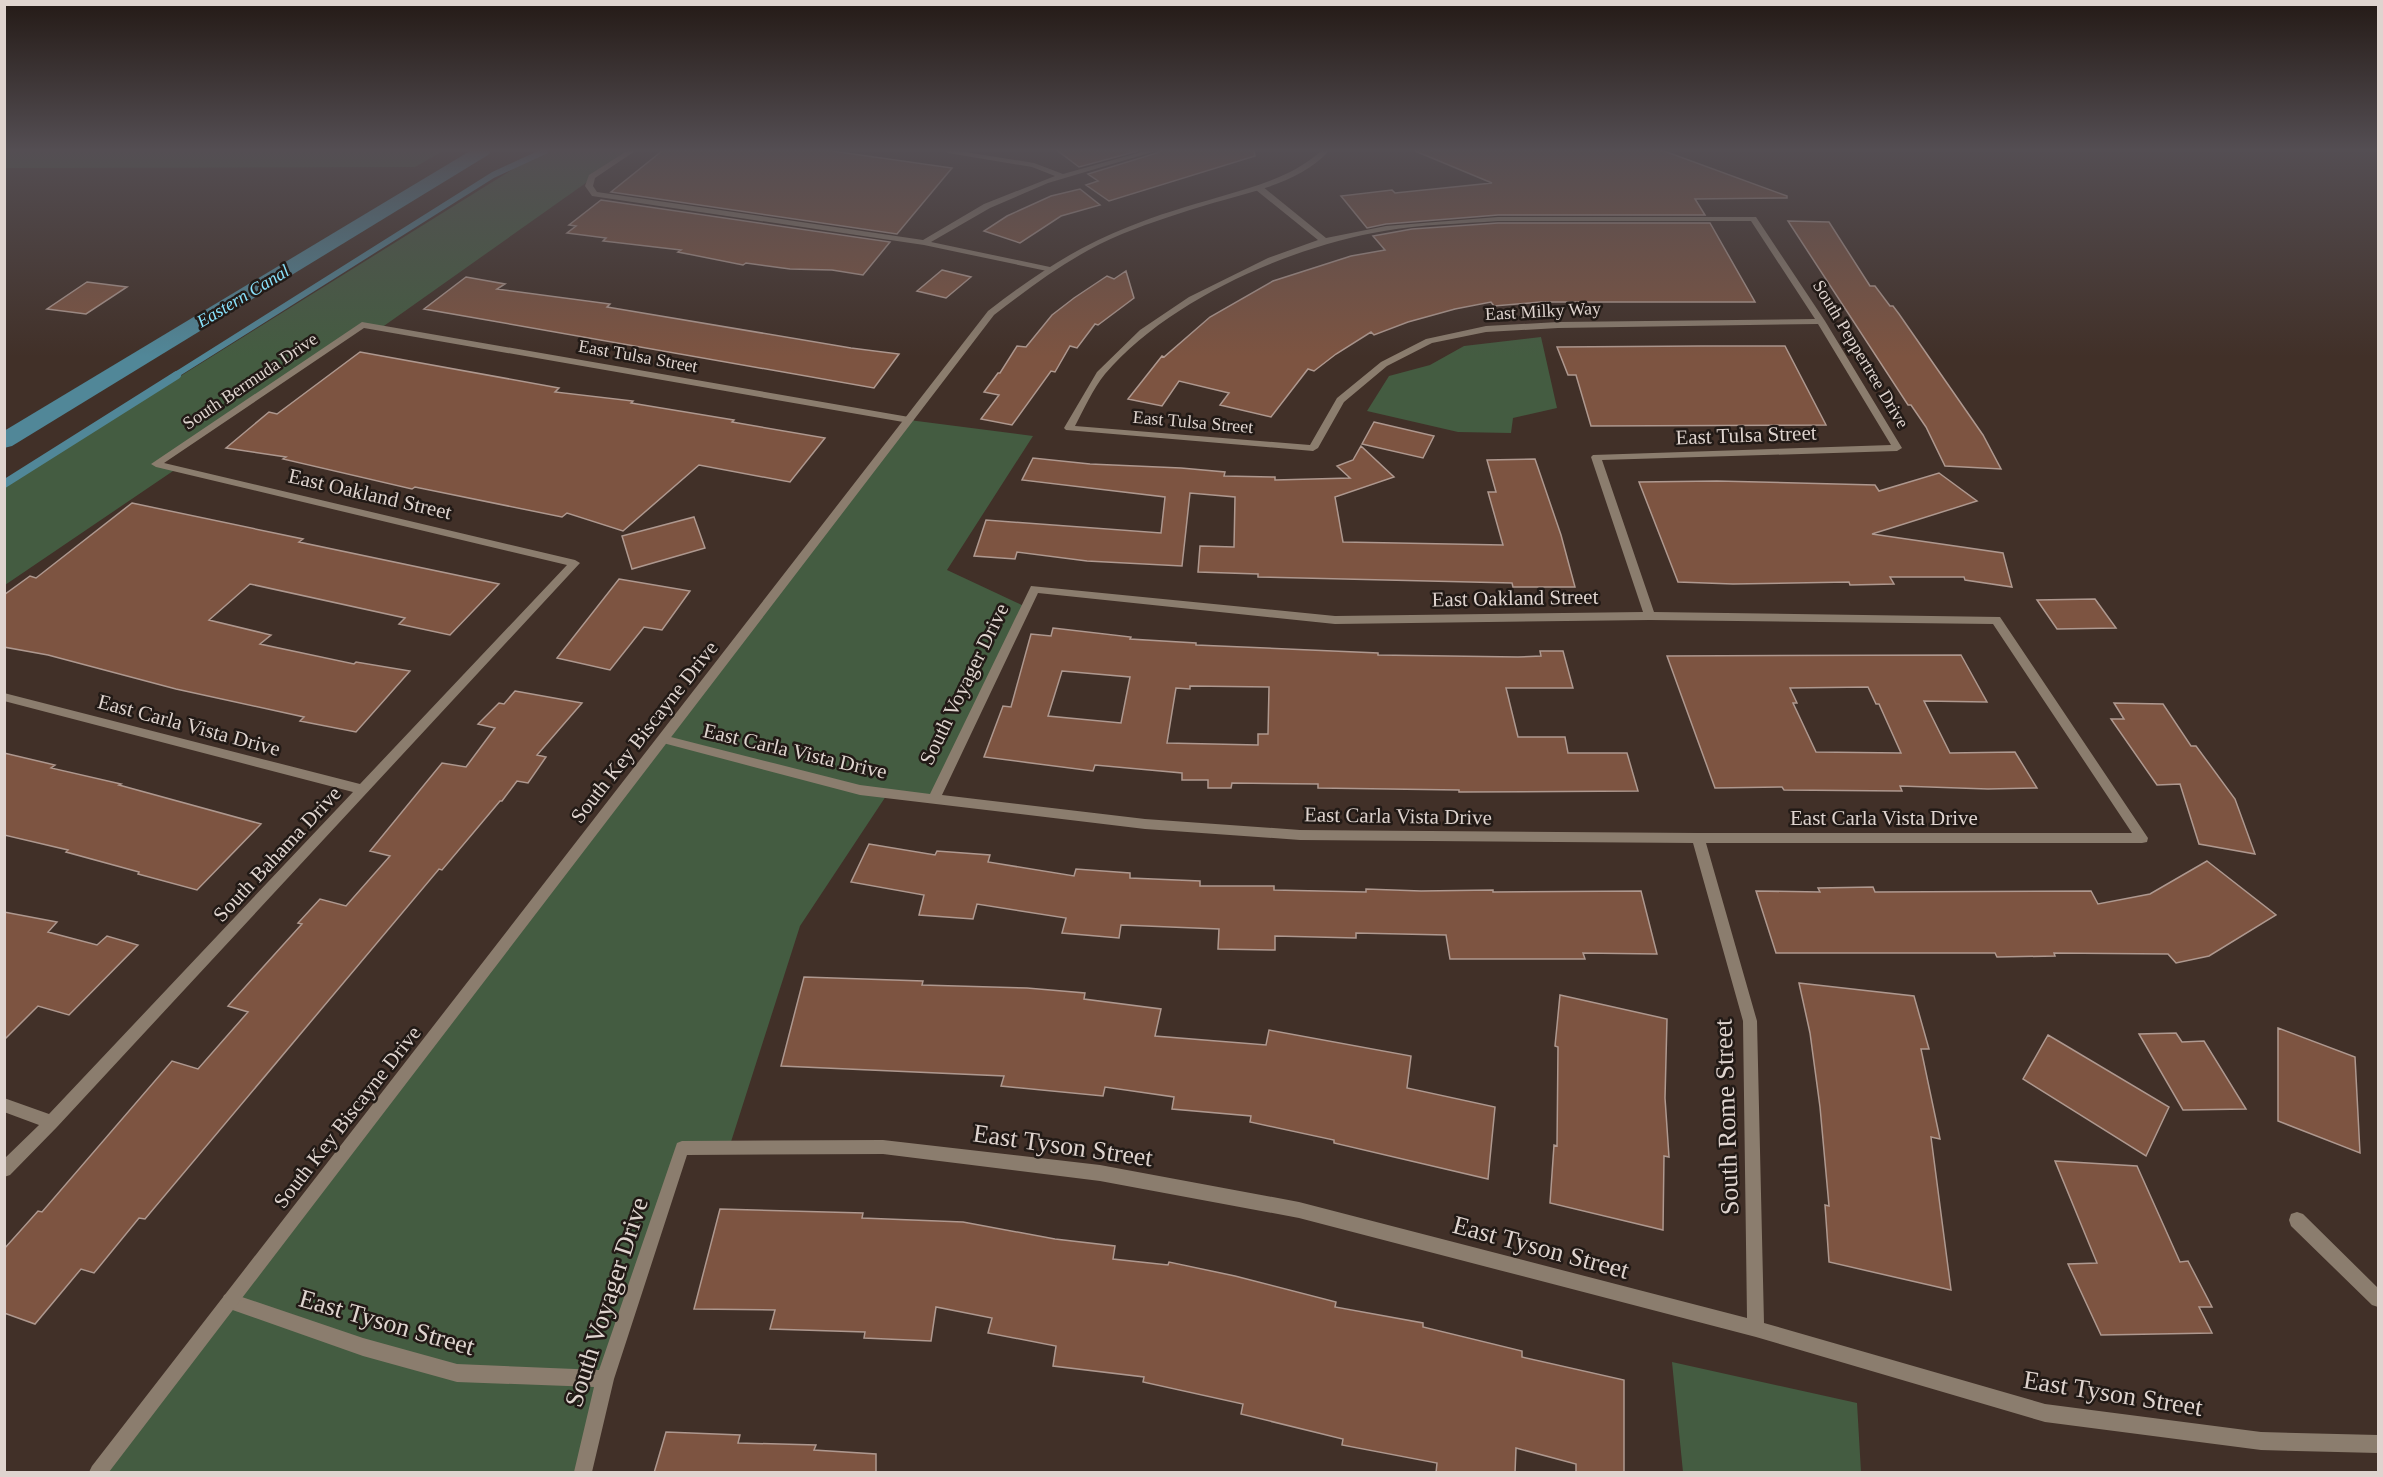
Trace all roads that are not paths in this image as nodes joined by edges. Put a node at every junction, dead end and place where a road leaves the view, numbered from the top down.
1 (769, 220) edge
2 (963, 220) edge
3 (1157, 220) edge
4 (1298, 220) edge
5 (1495, 220) edge
6 (1754, 220) edge
7 (1324, 241) junction
8 (924, 243) junction
9 (1047, 269) junction
10 (1821, 321) junction
11 (362, 325) joint
12 (909, 420) junction
13 (1313, 448) joint
14 (1897, 448) joint
15 (156, 464) joint
16 (575, 563) joint
17 (1035, 589) joint
18 (1650, 616) junction
19 (4, 697) edge
20 (663, 739) junction
21 (363, 790) junction
22 (934, 798) junction
23 (1698, 838) junction
24 (2142, 838) joint
25 (4, 1105) edge
26 (52, 1122) junction
27 (682, 1148) joint
28 (4, 1170) edge
29 (2297, 1220) dead end
30 (2379, 1299) edge
31 (230, 1300) junction
32 (1756, 1329) junction
33 (605, 1379) junction
34 (2379, 1444) edge
35 (98, 1473) edge
36 (583, 1473) edge

1 - 8 street
2 - 8 street
3 - 9 street, South Key Biscayne Drive
4 - 7 street
5 - 7 street, South Peppertree Drive
6 - 10 street, South Peppertree Drive
7 - 13 street, East Tulsa Street
8 - 9 street
9 - 12 street, South Key Biscayne Drive
10 - 13 street, East Milky Way
10 - 14 street, South Peppertree Drive
11 - 12 street, East Tulsa Street
11 - 15 street, South Bermuda Drive
12 - 20 street, South Key Biscayne Drive
14 - 18 street, East Tulsa Street
15 - 16 street, East Oakland Street
16 - 21 street, South Bahama Drive
17 - 18 street, East Oakland Street
17 - 22 street, South Voyager Drive
18 - 24 street, East Oakland Street
19 - 21 street, East Carla Vista Drive
20 - 22 street, East Carla Vista Drive
20 - 31 street, South Key Biscayne Drive
21 - 26 street, South Bahama Drive
22 - 23 street, East Carla Vista Drive
23 - 24 street, East Carla Vista Drive
23 - 32 street, South Rome Street
25 - 26 street
26 - 28 street, South Bahama Drive
27 - 32 street, East Tyson Street
27 - 33 street, South Voyager Drive
29 - 30 street
31 - 33 street, East Tyson Street
31 - 35 street, South Key Biscayne Drive
32 - 34 street, East Tyson Street
33 - 36 street, South Voyager Drive

